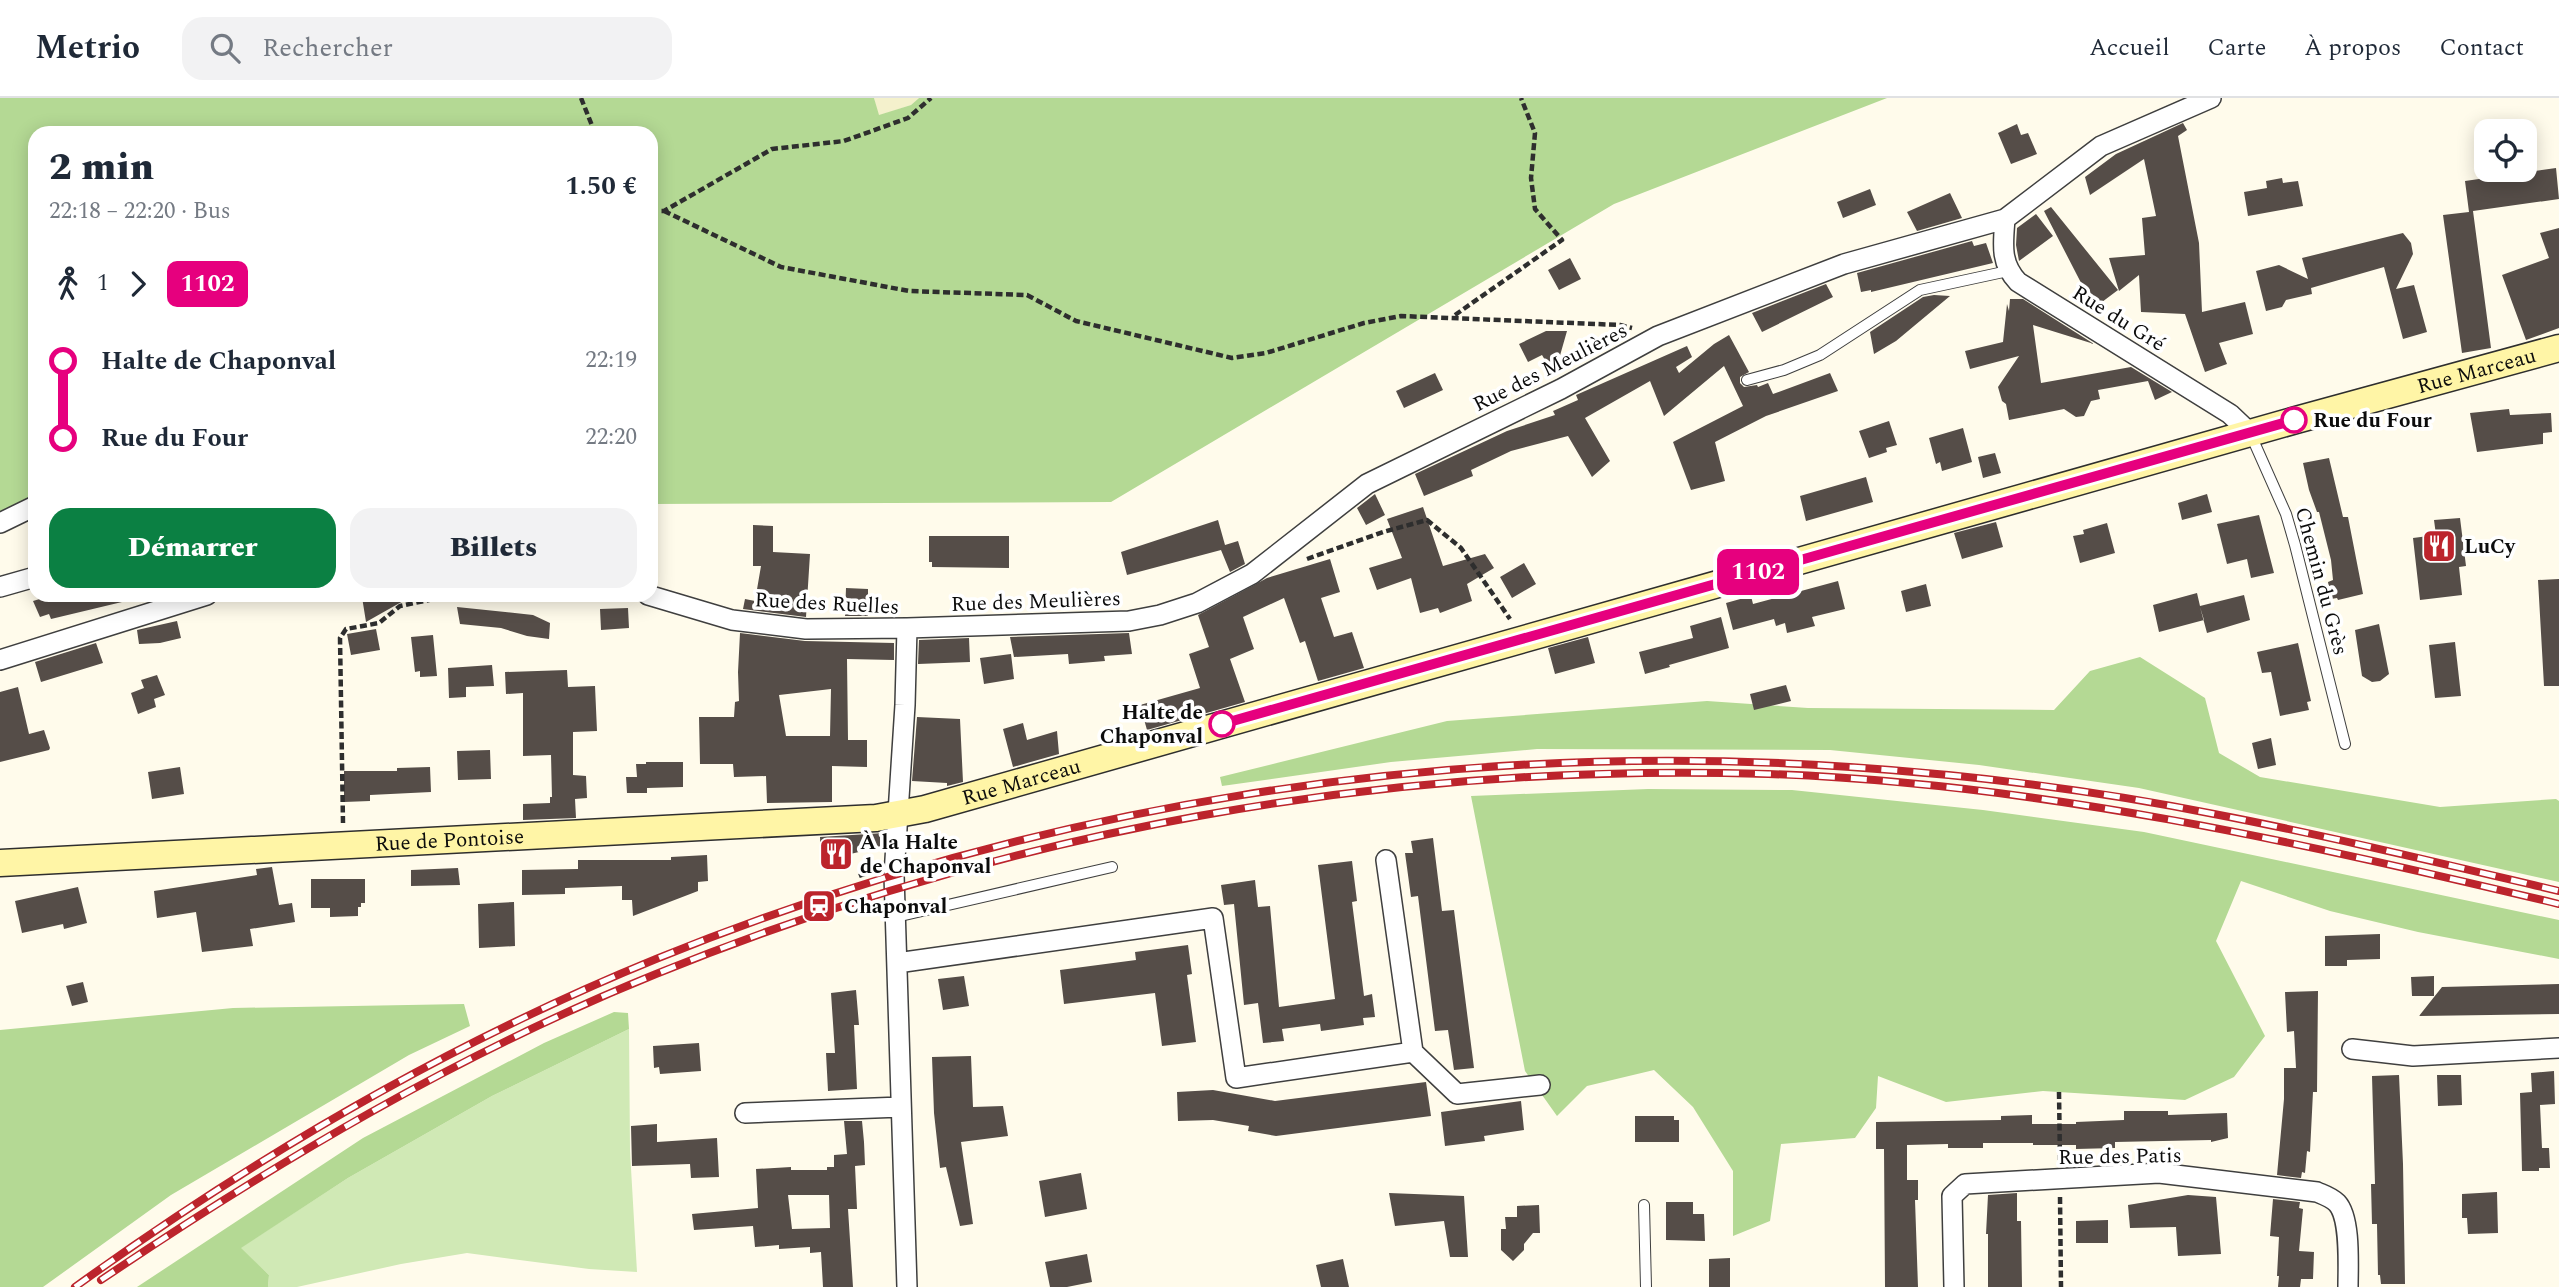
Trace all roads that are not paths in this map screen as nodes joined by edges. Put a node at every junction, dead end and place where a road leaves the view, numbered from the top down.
1 (2211, 98) edge
2 (2006, 219) junction
3 (2008, 271) junction
4 (2559, 348) edge
5 (1747, 380) dead end
6 (2249, 433) junction
7 (28, 509) edge
8 (0, 523) edge
9 (28, 579) edge
10 (0, 587) edge
11 (658, 598) edge
12 (185, 602) edge
13 (907, 628) junction
14 (0, 660) edge
15 (2345, 744) dead end
16 (897, 814) junction
17 (1386, 860) dead end
18 (0, 863) edge
19 (1112, 867) dead end
20 (895, 917) junction
21 (897, 963) junction
22 (2559, 1048) edge
23 (2352, 1049) dead end
24 (1413, 1052) junction
25 (1540, 1085) dead end
26 (901, 1107) junction
27 (745, 1113) dead end
28 (1644, 1205) dead end
29 (907, 1287) edge
30 (1646, 1287) edge
31 (1954, 1287) edge
32 (2348, 1287) edge

1 - 2 street, Rue des Meulières
2 - 3 street
2 - 13 street, Rue des Meulières
3 - 5 lane
3 - 6 street, Rue du Gré
4 - 6 main road, Rue Marceau
6 - 15 lane, Chemin du Grès
6 - 16 main road, Rue Marceau
7 - 8 street
9 - 10 street
11 - 13 street, Rue des Ruelles
12 - 14 street
13 - 16 street, Rue des Ruelles
16 - 18 main road, Rue de Pontoise
16 - 20 street, Rue des Ruelles
17 - 24 street
19 - 20 lane
20 - 21 street, Rue des Ruelles
21 - 24 street
21 - 26 street, Rue des Ruelles
22 - 23 street
24 - 25 street
26 - 27 street
26 - 29 street, Rue des Ruelles
28 - 30 lane
31 - 32 street, Rue des Patis

